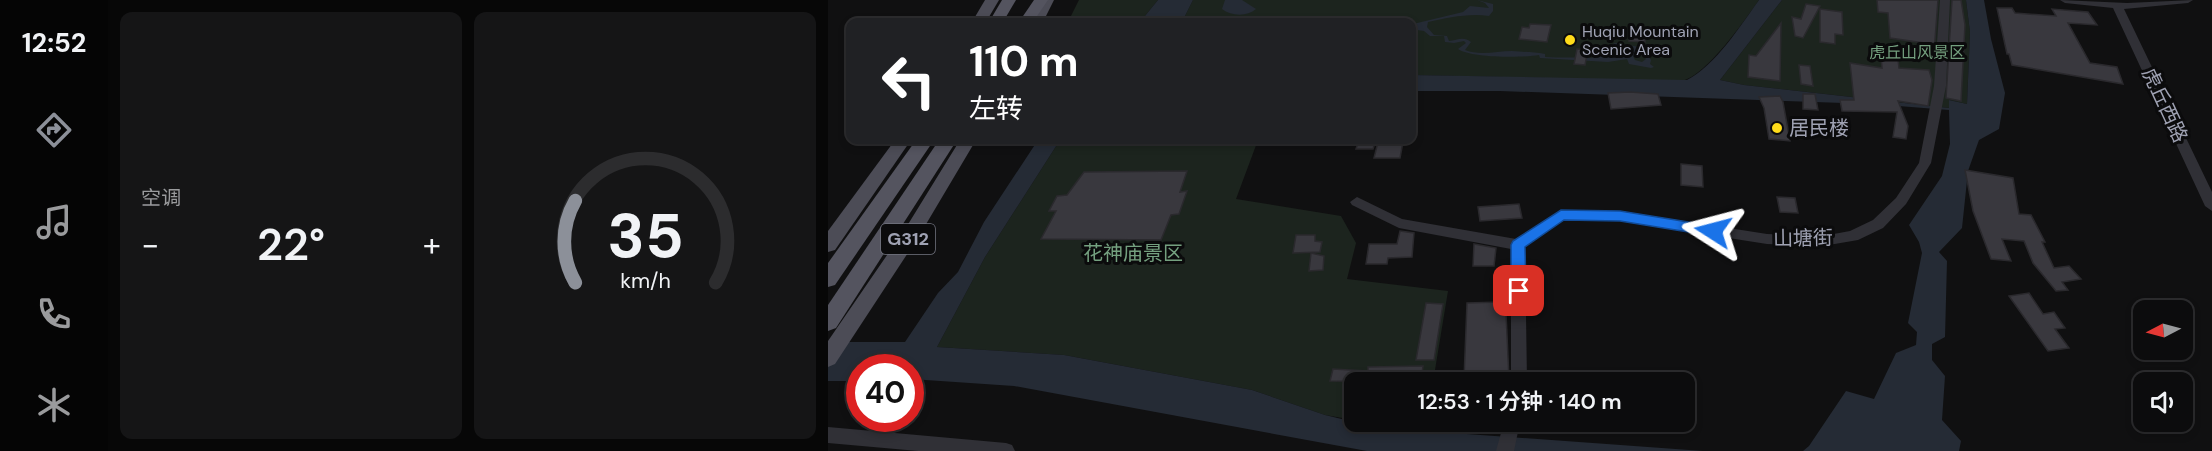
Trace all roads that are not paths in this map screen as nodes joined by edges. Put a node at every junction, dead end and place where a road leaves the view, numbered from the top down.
1 (992, 0) edge
2 (1009, 0) edge
3 (1028, 0) edge
4 (1041, 0) edge
5 (1047, 0) edge
6 (1945, 0) edge
7 (2065, 0) edge
8 (2188, 0) edge
9 (2117, 5) junction
10 (981, 18) edge
11 (998, 18) edge
12 (1017, 18) edge
13 (1029, 18) edge
14 (1038, 18) edge
15 (900, 144) edge
16 (922, 144) edge
17 (945, 144) edge
18 (966, 144) edge
19 (1357, 202) dead end
20 (2212, 206) edge
21 (828, 245) edge
22 (1518, 245) junction
23 (828, 279) edge
24 (836, 328) edge
25 (828, 358) edge
26 (1520, 372) edge
27 (1510, 432) edge
28 (828, 435) edge
29 (1006, 451) edge
30 (1505, 451) edge

1 - 10 main road
2 - 11 highway
3 - 12 highway
4 - 13 highway
5 - 14 main road
6 - 22 street, 山塘街
7 - 9 street
8 - 9 street
9 - 20 street, 虎丘西路
15 - 21 main road
16 - 23 highway
17 - 24 highway
18 - 24 main road, G312
19 - 22 street
22 - 26 street
24 - 25 main road, G312
27 - 30 street
28 - 29 street

